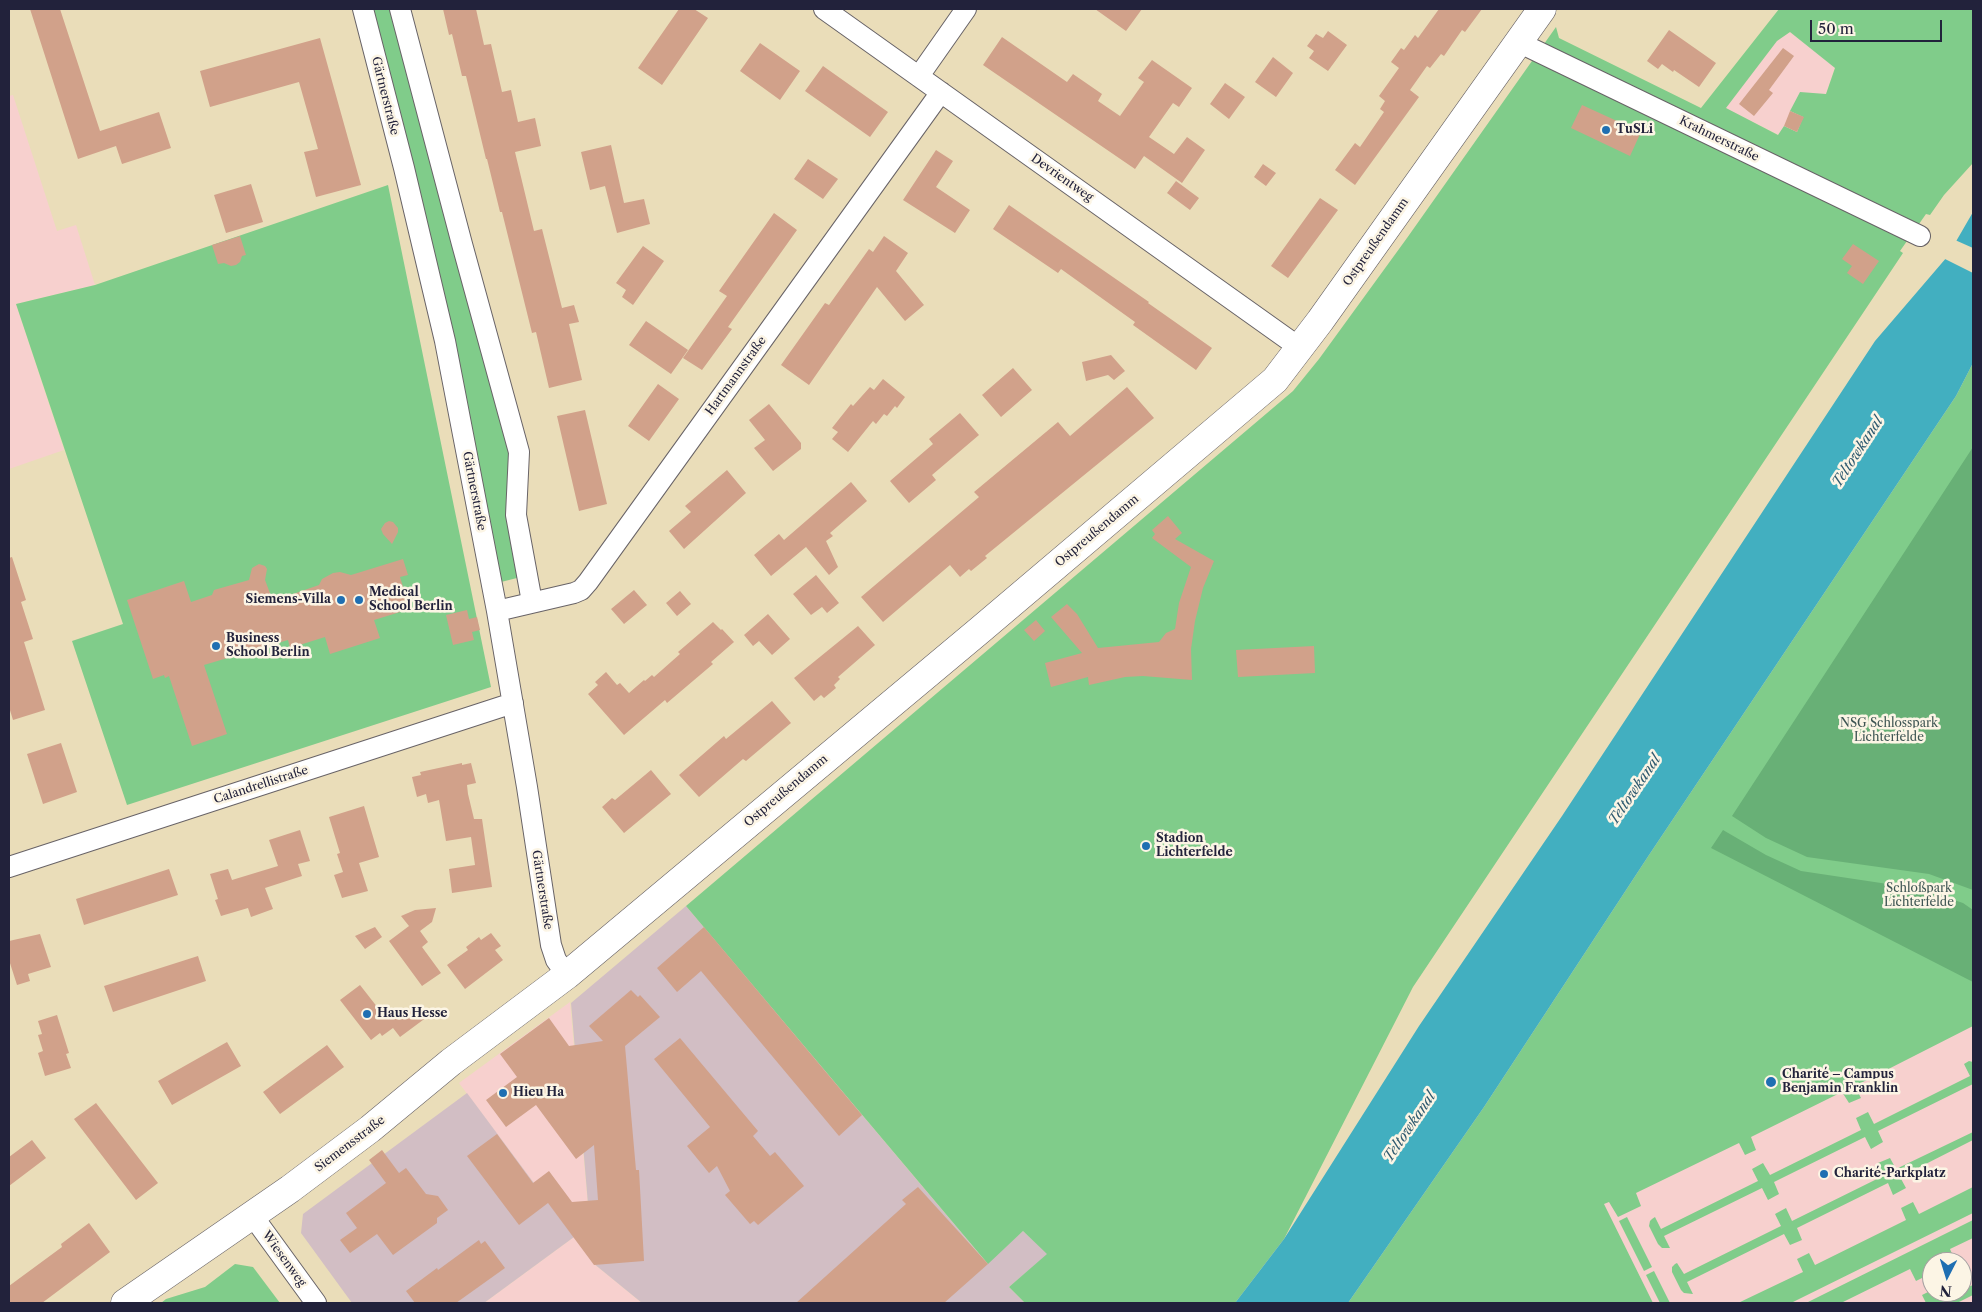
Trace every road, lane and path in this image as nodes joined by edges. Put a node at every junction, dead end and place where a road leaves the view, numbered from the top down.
1 (363, 9) edge
2 (400, 9) edge
3 (824, 9) edge
4 (966, 9) edge
5 (1542, 9) edge
6 (1518, 42) junction
7 (918, 76) junction
8 (941, 92) junction
9 (1920, 236) dead end
10 (1300, 348) junction
11 (532, 602) junction
12 (497, 611) junction
13 (513, 703) junction
14 (11, 860) edge
15 (567, 975) junction
16 (252, 1215) junction
17 (125, 1303) edge
18 (316, 1303) edge

1 - 12 street, Gärtnerstraße
2 - 11 street
3 - 7 street, Devrientweg
4 - 7 street
5 - 6 street, Ostpreußendamm
6 - 9 street, Krahmerstraße
6 - 10 street, Ostpreußendamm
7 - 8 street, Devrientweg
8 - 10 street, Devrientweg
8 - 11 street, Hartmannstraße
10 - 15 street, Ostpreußendamm
11 - 12 street, Hartmannstraße
12 - 13 street, Gärtnerstraße
13 - 14 street, Calandrellistraße
13 - 15 street, Gärtnerstraße
15 - 16 street, Siemensstraße
16 - 17 street, Siemensstraße
16 - 18 street, Wiesenweg

